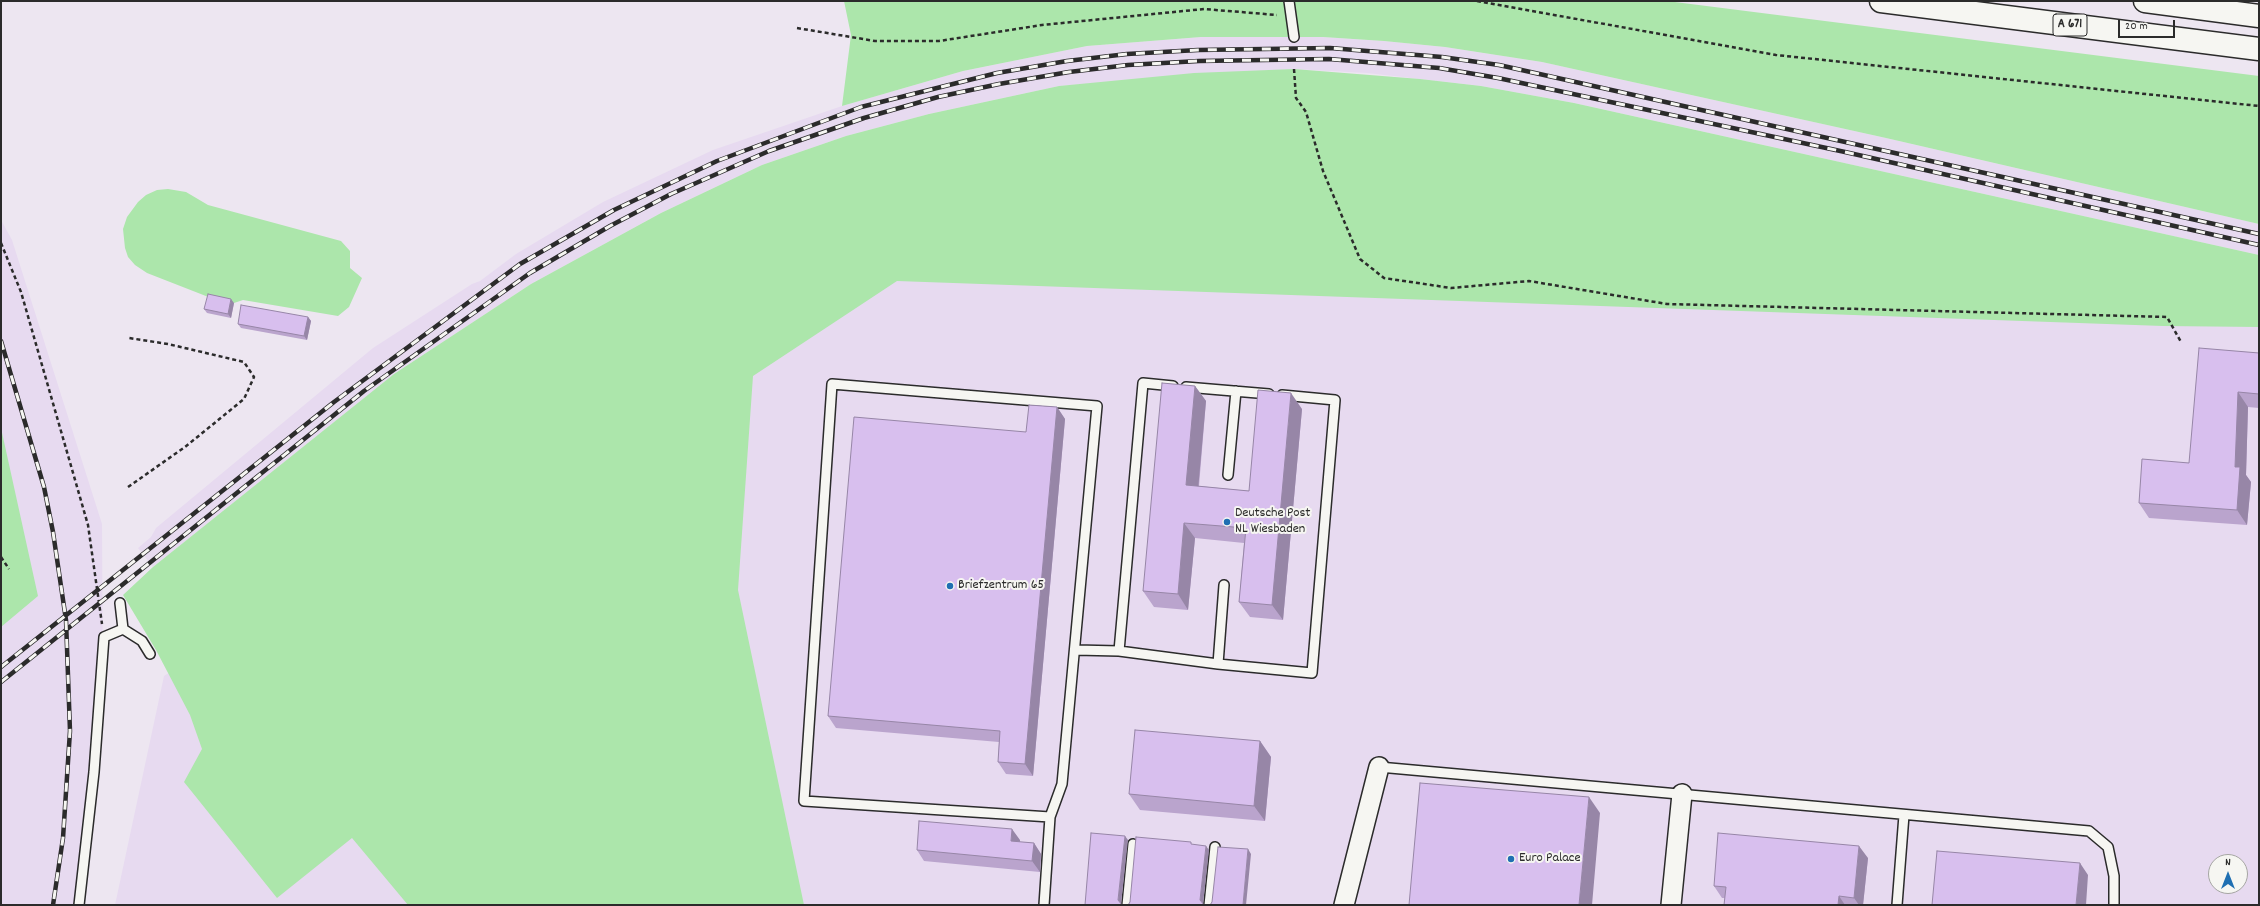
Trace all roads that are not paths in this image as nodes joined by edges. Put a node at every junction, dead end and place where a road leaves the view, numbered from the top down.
1 (1289, 1) edge
2 (1881, 1) edge
3 (2145, 1) edge
4 (2259, 16) edge
5 (1294, 37) dead end
6 (2259, 49) edge
7 (1236, 391) junction
8 (1228, 475) dead end
9 (1224, 585) dead end
10 (120, 603) dead end
11 (123, 629) junction
12 (1076, 650) junction
13 (1119, 651) junction
14 (150, 654) dead end
15 (1218, 664) junction
16 (1379, 767) joint
17 (1682, 794) junction
18 (1904, 814) junction
19 (1050, 817) junction
20 (1133, 844) dead end
21 (1215, 848) dead end
22 (79, 905) edge
23 (1044, 905) edge
24 (1128, 905) edge
25 (1209, 905) edge
26 (1344, 905) edge
27 (1671, 905) edge
28 (1897, 905) edge
29 (2114, 905) edge

1 - 5 lane
2 - 6 highway, A 671
3 - 4 highway
7 - 8 lane
7 - 13 lane
7 - 15 lane
9 - 15 lane
10 - 11 lane
11 - 14 lane
11 - 22 lane
12 - 13 lane
12 - 19 lane
12 - 19 lane
13 - 15 lane
16 - 17 lane
16 - 26 street
17 - 18 lane
17 - 27 street
18 - 28 lane
18 - 29 lane
19 - 23 lane
20 - 24 lane
21 - 25 lane

